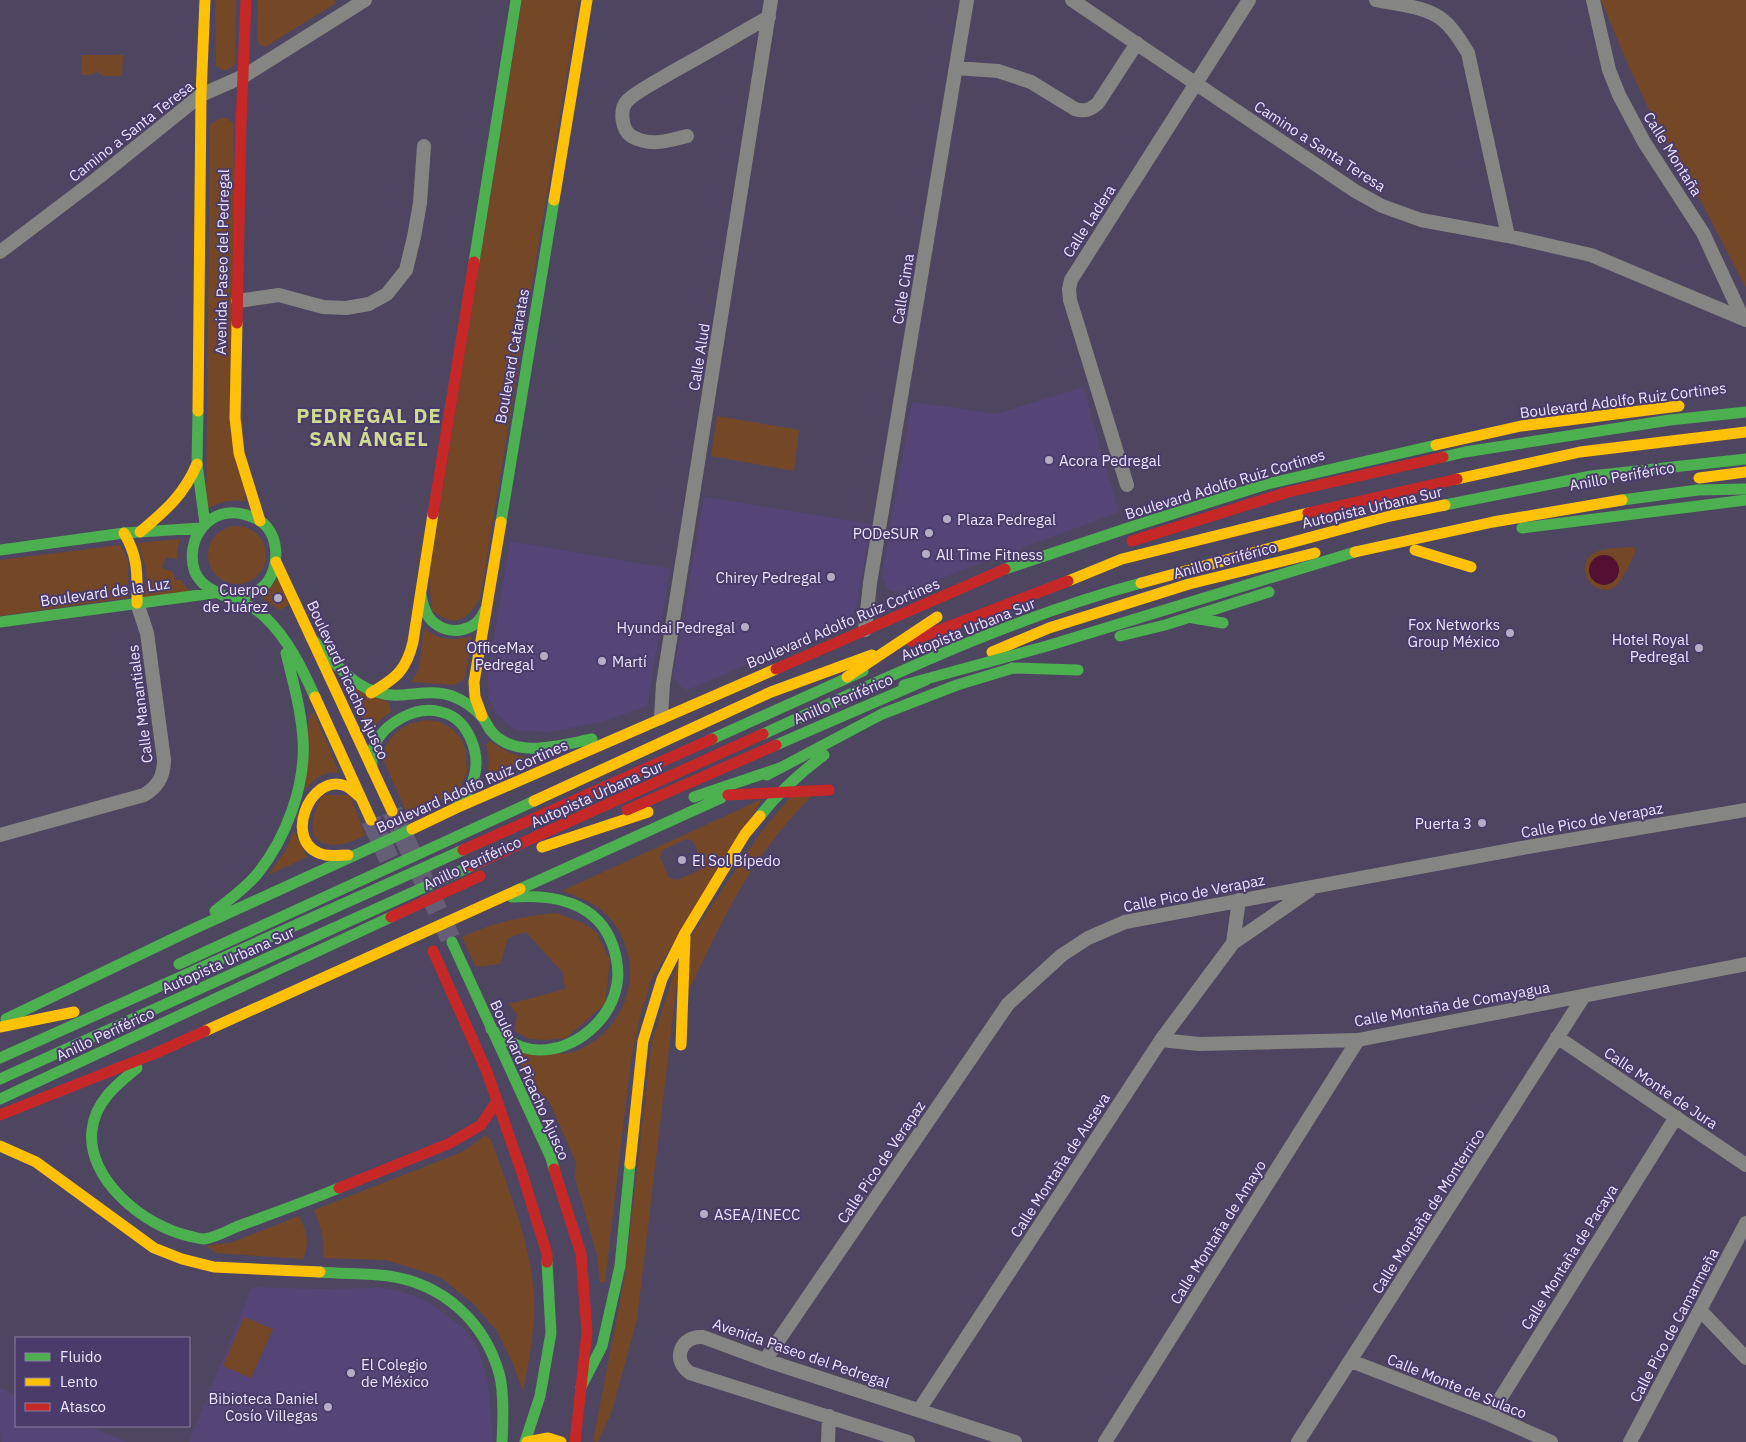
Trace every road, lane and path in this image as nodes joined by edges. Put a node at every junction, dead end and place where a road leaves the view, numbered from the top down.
1 (205, 0) edge
2 (246, 0) edge
3 (365, 0) edge
4 (516, 0) edge
5 (587, 0) edge
6 (772, 0) edge
7 (967, 0) edge
8 (1072, 0) edge
9 (1249, 0) edge
10 (1376, 0) edge
11 (1593, 0) edge
12 (769, 16) junction
13 (1137, 43) junction
14 (956, 68) junction
15 (244, 76) junction
16 (1196, 84) junction
17 (201, 95) junction
18 (687, 136) dead end
19 (424, 146) dead end
20 (1508, 236) junction
21 (0, 252) edge
22 (238, 301) junction
23 (1745, 319) edge
24 (1693, 405) dead end
25 (1746, 412) edge
26 (1746, 432) edge
27 (1657, 454) dead end
28 (1746, 459) edge
29 (197, 464) junction
30 (1746, 472) edge
31 (1712, 475) junction
32 (1127, 485) dead end
33 (1746, 489) edge
34 (1746, 500) edge
35 (260, 521) junction
36 (203, 526) junction
37 (1505, 530) junction
38 (140, 532) junction
39 (124, 533) junction
40 (1121, 545) dead end
41 (0, 550) edge
42 (1415, 550) junction
43 (1364, 561) dead end
44 (276, 562) junction
45 (1471, 567) dead end
46 (1281, 588) dead end
47 (214, 593) junction
48 (420, 593) junction
49 (234, 598) junction
50 (137, 603) junction
51 (487, 603) junction
52 (946, 613) dead end
53 (1188, 617) junction
54 (0, 622) edge
55 (1223, 623) dead end
56 (865, 630) junction
57 (281, 634) junction
58 (311, 638) junction
59 (1012, 668) junction
60 (1078, 670) dead end
61 (844, 679) junction
62 (371, 693) junction
63 (834, 704) junction
64 (882, 714) junction
65 (482, 716) junction
66 (660, 718) junction
67 (628, 732) junction
68 (780, 768) junction
69 (372, 769) junction
70 (829, 790) dead end
71 (781, 792) junction
72 (728, 795) junction
73 (361, 798) junction
74 (679, 802) dead end
75 (456, 808) junction
76 (661, 808) dead end
77 (392, 810) tunnel mouth
78 (1746, 810) edge
79 (371, 820) tunnel mouth
80 (0, 835) edge
81 (367, 850) junction
82 (488, 872) dead end
83 (1315, 887) junction
84 (497, 900) junction
85 (1239, 900) junction
86 (187, 932) junction
87 (685, 933) junction
88 (452, 942) tunnel mouth
89 (1233, 943) junction
90 (433, 950) dead end
91 (1746, 964) edge
92 (164, 970) dead end
93 (1584, 996) junction
94 (0, 1022) edge
95 (0, 1027) edge
96 (490, 1028) junction
97 (25, 1034) dead end
98 (1558, 1037) junction
99 (1161, 1040) junction
100 (1358, 1040) junction
101 (681, 1045) dead end
102 (156, 1053) junction
103 (0, 1058) edge
104 (88, 1058) junction
105 (0, 1079) edge
106 (0, 1099) edge
107 (497, 1101) junction
108 (0, 1115) edge
109 (1676, 1117) junction
110 (0, 1146) edge
111 (1746, 1165) edge
112 (1746, 1223) edge
113 (1700, 1310) junction
114 (1746, 1358) edge
115 (765, 1360) junction
116 (1351, 1361) junction
117 (581, 1387) junction
118 (919, 1410) junction
119 (1490, 1414) junction
120 (829, 1416) junction
121 (502, 1442) edge
122 (526, 1442) edge
123 (561, 1442) edge
124 (575, 1442) edge
125 (828, 1442) edge
126 (908, 1442) edge
127 (1015, 1442) edge
128 (1105, 1442) edge
129 (1298, 1442) edge
130 (1552, 1442) edge
131 (1630, 1442) edge

1 - 17 main road, Avenida Paseo del Pedregal
2 - 15 main road, Avenida Paseo del Pedregal
3 - 15 street, Camino a Santa Teresa
4 - 48 main road
5 - 51 main road, Boulevard Cataratas
6 - 12 street, Calle Alud
7 - 14 street, Calle Cima
8 - 13 street, Camino a Santa Teresa
9 - 16 street, Calle Ladera
10 - 20 street
11 - 23 street, Calle Montaña
12 - 18 street
12 - 66 street, Calle Alud
13 - 14 street
13 - 16 street, Camino a Santa Teresa
14 - 56 street, Calle Cima
15 - 17 street, Camino a Santa Teresa
15 - 22 main road, Avenida Paseo del Pedregal
16 - 20 street, Camino a Santa Teresa
16 - 32 street, Calle Ladera
17 - 21 street, Camino a Santa Teresa
17 - 29 main road, Avenida Paseo del Pedregal
19 - 22 street
20 - 23 street, Camino a Santa Teresa
22 - 35 main road, Avenida Paseo del Pedregal
24 - 56 main road, Boulevard Adolfo Ruiz Cortines
25 - 40 main road
26 - 92 main road, Anillo Periférico
27 - 61 main road, Autopista Urbana Sur, bridge
28 - 63 main road, Autopista Urbana Sur, bridge
29 - 36 main road, Avenida Paseo del Pedregal
29 - 38 main road
30 - 31 main road, Anillo Periférico
31 - 37 main road
31 - 76 main road, Anillo Periférico
33 - 63 main road, bridge
34 - 37 main road
35 - 36 main road
35 - 44 main road
36 - 38 main road
36 - 47 main road
37 - 42 main road
38 - 39 main road
39 - 41 main road
39 - 50 main road
42 - 43 main road
42 - 45 main road
44 - 49 main road
44 - 58 main road, Boulevard Picacho Ajusco
46 - 53 main road
47 - 49 main road
47 - 50 main road, Boulevard de la Luz
48 - 51 main road
48 - 62 main road
49 - 57 main road
50 - 54 main road, Boulevard de la Luz
50 - 80 street, Calle Manantiales
51 - 65 main road, Boulevard Cataratas
52 - 61 main road, bridge
53 - 55 main road
53 - 59 main road
56 - 66 main road, Boulevard Adolfo Ruiz Cortines
57 - 73 main road
57 - 86 main road
58 - 62 main road
58 - 69 main road, Boulevard Picacho Ajusco
59 - 60 main road
59 - 64 main road
61 - 103 main road, Autopista Urbana Sur, bridge
62 - 65 main road
63 - 105 main road, Autopista Urbana Sur, bridge
64 - 68 main road
64 - 71 main road
65 - 67 main road
66 - 67 main road, Boulevard Adolfo Ruiz Cortines
67 - 75 main road, Boulevard Adolfo Ruiz Cortines
68 - 72 main road
68 - 74 main road
69 - 75 main road
69 - 77 main road, Boulevard Picacho Ajusco
70 - 71 main road
71 - 72 main road
71 - 87 main road
72 - 84 main road
73 - 79 main road
73 - 81 main road
75 - 81 main road, Boulevard Adolfo Ruiz Cortines
78 - 83 street, Calle Pico de Verapaz
81 - 86 main road, Boulevard Adolfo Ruiz Cortines
82 - 104 main road, Anillo Periférico
83 - 85 street, Calle Pico de Verapaz
83 - 89 street, Calle Montaña de Auseva
84 - 96 main road
84 - 102 main road
85 - 89 street, Calle Montaña de Auseva
85 - 115 street, Calle Pico de Verapaz
86 - 94 main road, Boulevard Adolfo Ruiz Cortines
87 - 101 main road
87 - 117 main road
88 - 96 main road, Boulevard Picacho Ajusco
89 - 99 street, Calle Montaña de Auseva
90 - 107 main road
91 - 93 street, Calle Montaña de Comayagua
93 - 98 street, Calle Montaña de Monterrico
93 - 100 street, Calle Montaña de Comayagua
95 - 97 main road
96 - 117 main road, Boulevard Picacho Ajusco
98 - 109 street, Calle Monte de Jura
98 - 116 street, Calle Montaña de Monterrico
99 - 100 street, Calle Montaña de Comayagua
99 - 118 street, Calle Montaña de Auseva
100 - 128 street, Calle Montaña de Amayo
102 - 107 main road
102 - 108 main road
104 - 106 main road, Anillo Periférico
104 - 108 main road
107 - 122 main road
109 - 111 street, Calle Monte de Jura
109 - 119 street, Calle Montaña de Pacaya
110 - 121 main road
112 - 113 street, Calle Pico de Camarmeña
113 - 114 street
113 - 131 street, Calle Pico de Camarmeña
115 - 118 street, Avenida Paseo del Pedregal
115 - 120 street, Avenida Paseo del Pedregal
116 - 119 street, Calle Monte de Sulaco
116 - 129 street, Calle Montaña de Monterrico
117 - 124 main road, Boulevard Picacho Ajusco
118 - 127 street, Avenida Paseo del Pedregal
119 - 130 street, Calle Monte de Sulaco
120 - 125 street
120 - 126 street, Avenida Paseo del Pedregal
122 - 123 main road

